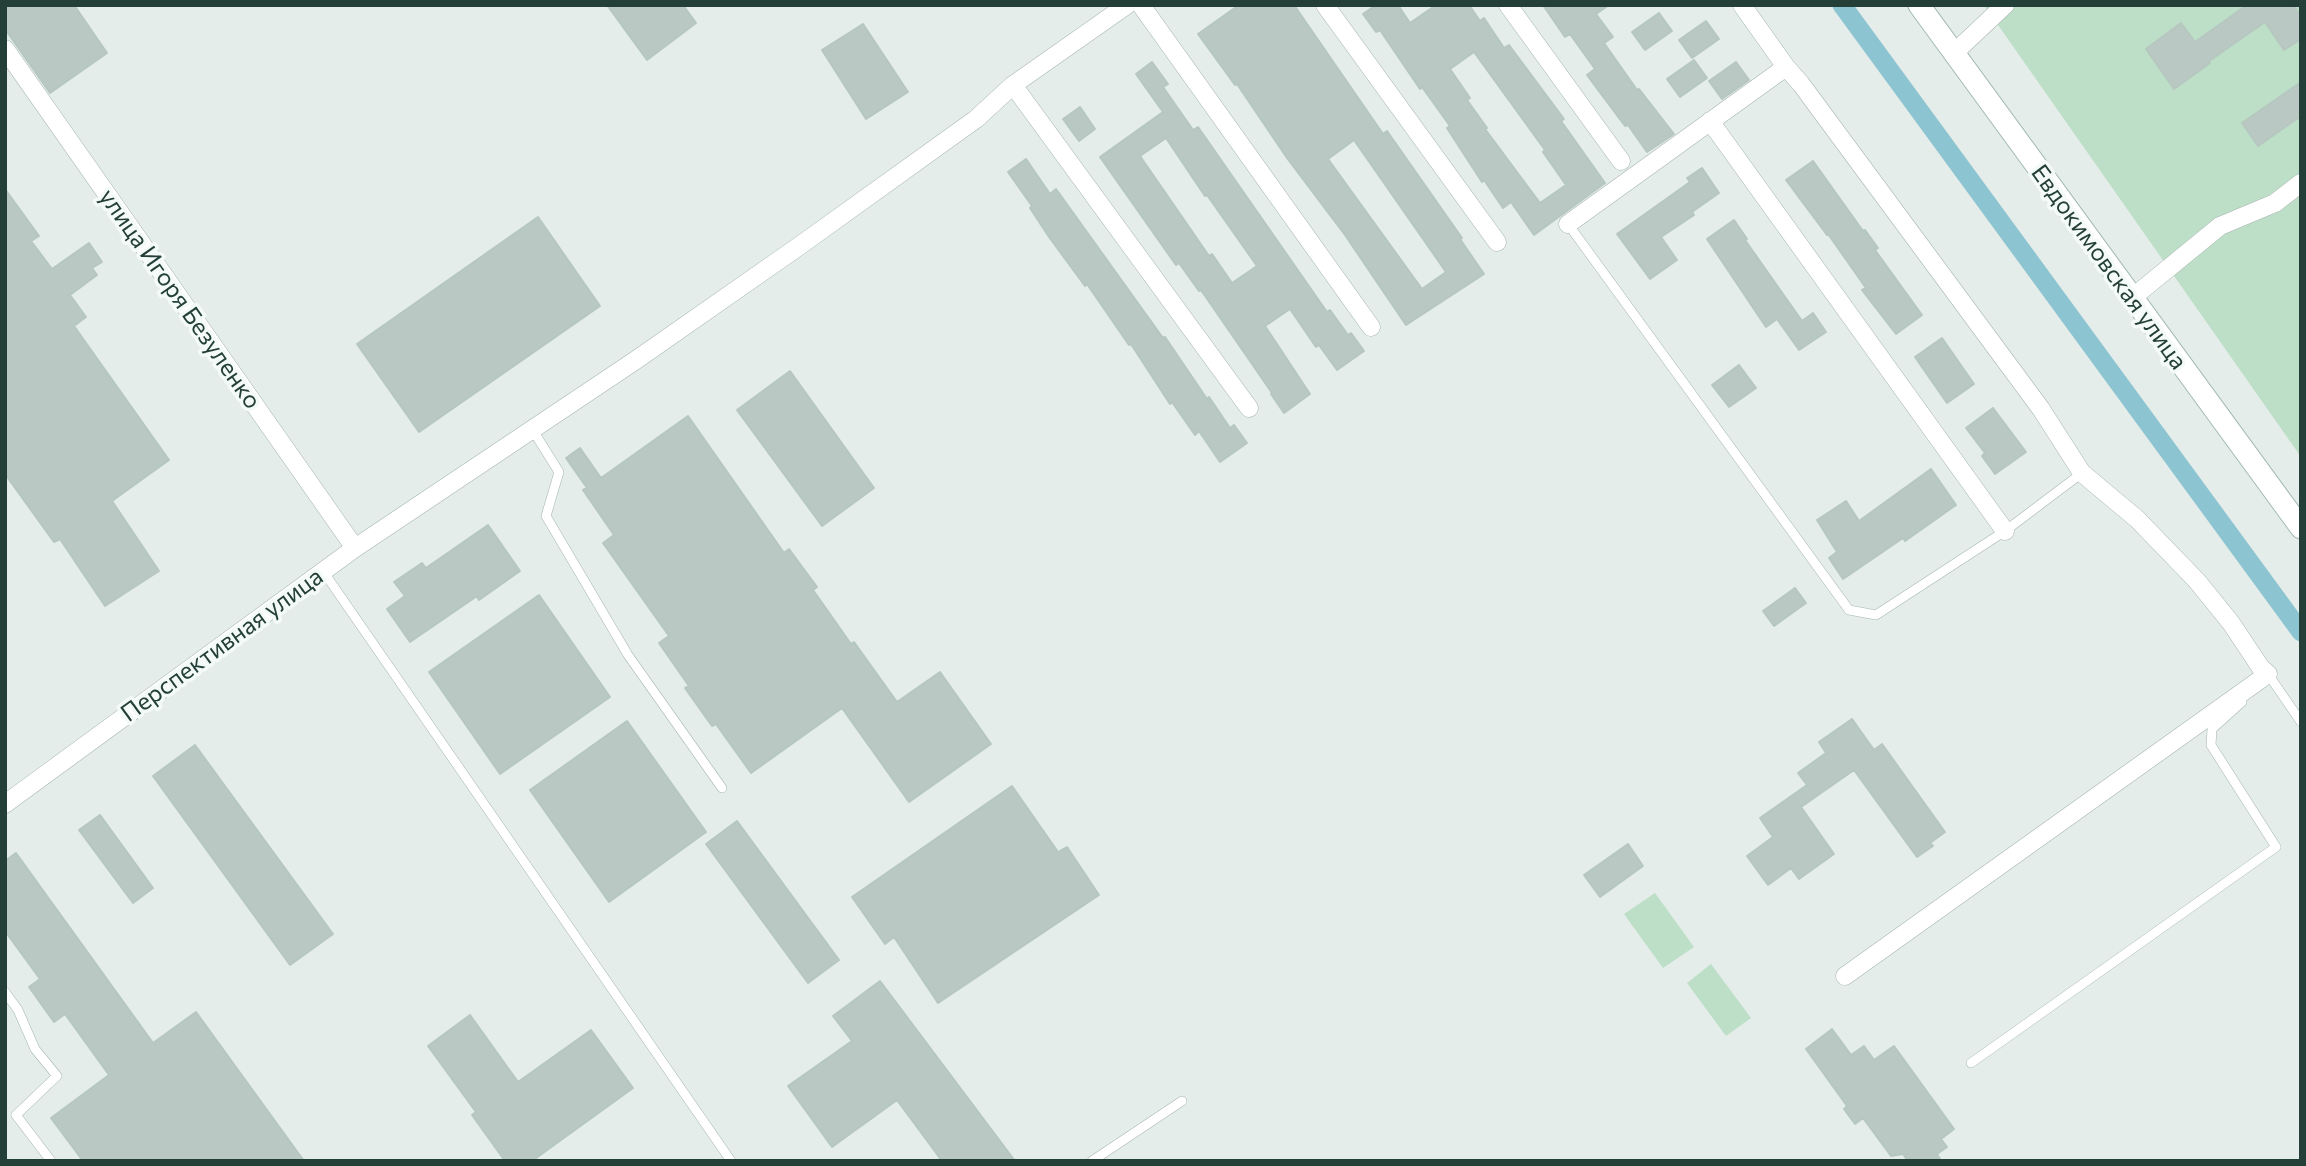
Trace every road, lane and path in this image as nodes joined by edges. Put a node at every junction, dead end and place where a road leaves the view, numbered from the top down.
1 (1127, 5) edge
2 (1141, 5) edge
3 (1325, 5) edge
4 (1508, 5) edge
5 (1742, 5) edge
6 (1919, 5) edge
7 (2005, 5) edge
8 (5, 49) edge
9 (1954, 54) junction
10 (1786, 67) junction
11 (1013, 85) junction
12 (1710, 121) junction
13 (1621, 161) dead end
14 (2301, 183) edge
15 (1568, 223) joint
16 (1497, 242) dead end
17 (2132, 298) junction
18 (1371, 327) dead end
19 (1249, 408) dead end
20 (533, 429) junction
21 (2082, 473) junction
22 (2301, 528) edge
23 (2005, 531) junction
24 (355, 548) junction
25 (323, 571) junction
26 (2268, 674) junction
27 (2301, 722) edge
28 (722, 789) dead end
29 (5, 804) edge
30 (1845, 975) dead end
31 (5, 992) edge
32 (1971, 1063) dead end
33 (1182, 1101) dead end
34 (51, 1161) edge
35 (731, 1161) edge
36 (1092, 1161) edge

1 - 11 street, Перспективная улица
2 - 18 street
3 - 16 street
4 - 13 street
5 - 10 street
6 - 9 main road, Евдокимовская улица
7 - 9 street
8 - 24 street, улица Игоря Безуленко
9 - 17 main road, Евдокимовская улица
10 - 12 street
10 - 21 street
11 - 19 street
11 - 20 street, Перспективная улица
12 - 15 street
12 - 23 street
14 - 17 street
15 - 23 lane
17 - 22 main road, Евдокимовская улица
20 - 24 street, Перспективная улица
20 - 28 lane
21 - 23 lane
21 - 26 street
24 - 25 street, Перспективная улица
25 - 29 street, Перспективная улица
25 - 35 lane
26 - 27 lane
26 - 30 street
26 - 32 lane
31 - 34 lane
33 - 36 lane

